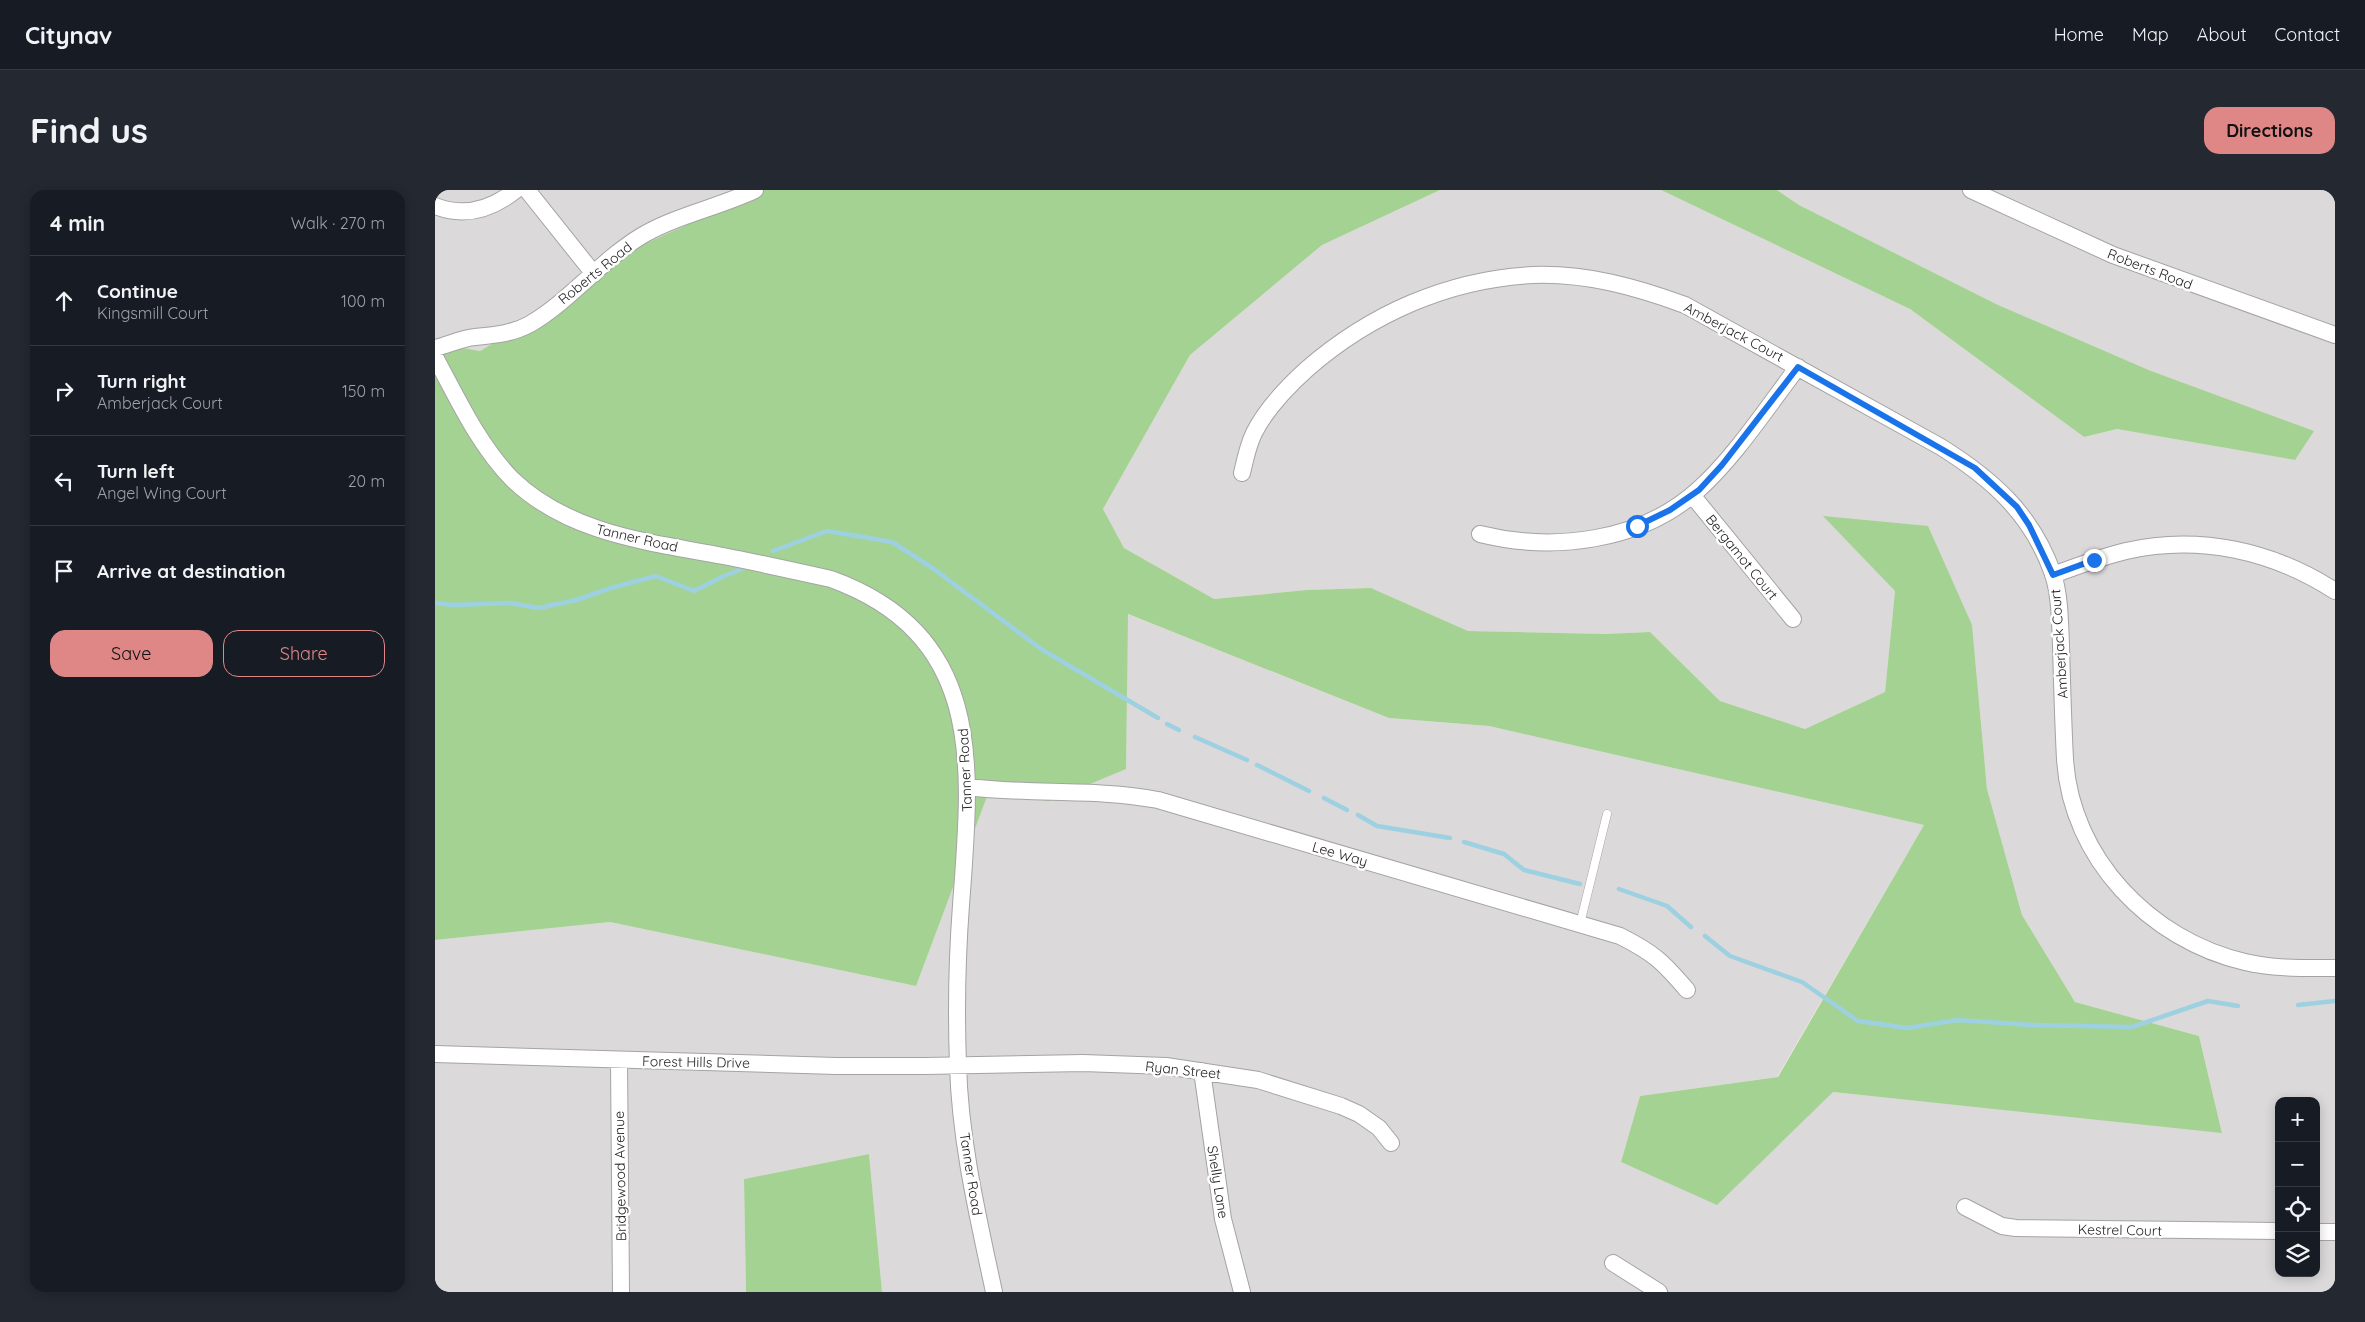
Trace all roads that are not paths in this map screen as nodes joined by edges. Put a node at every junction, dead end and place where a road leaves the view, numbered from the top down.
1 (516, 190) edge
2 (527, 190) edge
3 (755, 190) edge
4 (1971, 190) edge
5 (435, 206) edge
6 (594, 274) junction
7 (2335, 335) edge
8 (435, 348) edge
9 (435, 357) edge
10 (1798, 367) junction
11 (1243, 473) dead end
12 (1692, 495) junction
13 (1480, 534) dead end
14 (2053, 575) junction
15 (2335, 591) edge
16 (1793, 619) dead end
17 (968, 787) junction
18 (1607, 814) dead end
19 (1580, 924) junction
20 (2335, 968) edge
21 (1687, 990) dead end
22 (435, 1054) edge
23 (619, 1061) junction
24 (958, 1065) junction
25 (1202, 1071) junction
26 (1391, 1143) dead end
27 (1965, 1207) dead end
28 (2275, 1231) edge
29 (2320, 1232) edge
30 (2335, 1232) edge
31 (1613, 1263) dead end
32 (621, 1292) edge
33 (994, 1292) edge
34 (1241, 1292) edge
35 (1659, 1292) edge

1 - 5 street
2 - 6 street
3 - 6 street, Roberts Road
4 - 7 street, Roberts Road
6 - 8 street, Roberts Road
9 - 17 street, Tanner Road
10 - 11 street, Amberjack Court
10 - 12 street
10 - 14 street, Amberjack Court
12 - 13 street
12 - 16 street, Bergamot Court
14 - 15 street
14 - 20 street, Amberjack Court
17 - 19 street, Lee Way
17 - 24 street, Tanner Road
18 - 19 lane
19 - 21 street, Lee Way
22 - 23 street, Forest Hills Drive
23 - 24 street, Forest Hills Drive
23 - 32 street, Bridgewood Avenue
24 - 25 street, Ryan Street
24 - 33 street, Tanner Road
25 - 26 street, Ryan Street
25 - 34 street, Shelly Lane
27 - 28 street, Kestrel Court
29 - 30 street
31 - 35 street

